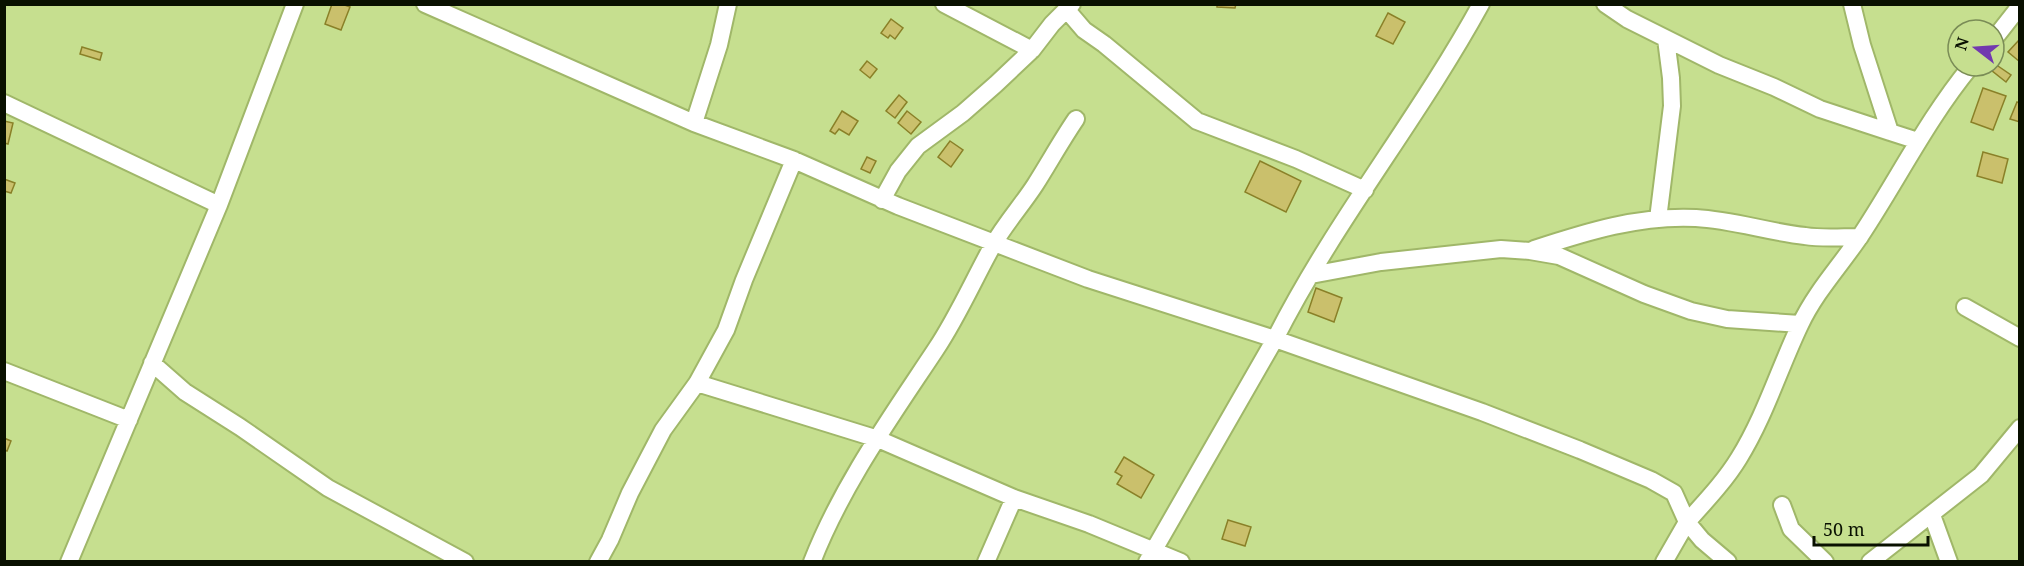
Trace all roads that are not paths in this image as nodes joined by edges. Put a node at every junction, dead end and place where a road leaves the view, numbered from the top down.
1 (295, 4) edge
2 (426, 4) edge
3 (728, 4) edge
4 (1481, 4) edge
5 (1605, 4) edge
6 (1852, 4) edge
7 (948, 6) edge
8 (2019, 6) edge
9 (1069, 7) edge
10 (2006, 23) edge
11 (1666, 39) junction
12 (1032, 50) junction
13 (1963, 78) edge
14 (4, 103) edge
15 (1076, 119) dead end
16 (694, 123) junction
17 (1890, 132) junction
18 (1918, 141) junction
19 (794, 160) junction
20 (1365, 190) junction
21 (882, 200) junction
22 (219, 206) junction
23 (1658, 219) junction
24 (1860, 237) junction
25 (994, 243) junction
26 (1530, 250) junction
27 (1311, 274) junction
28 (1965, 307) dead end
29 (1800, 324) junction
30 (2019, 338) edge
31 (1275, 339) junction
32 (152, 363) junction
33 (4, 371) edge
34 (698, 383) junction
35 (129, 420) junction
36 (2019, 428) edge
37 (878, 439) junction
38 (1014, 498) junction
39 (1782, 505) dead end
40 (1932, 515) junction
41 (1687, 522) junction
42 (1150, 556) edge
43 (69, 561) edge
44 (465, 561) edge
45 (598, 561) edge
46 (812, 561) edge
47 (986, 561) edge
48 (1181, 561) edge
49 (1665, 561) edge
50 (1728, 561) edge
51 (1825, 561) edge
52 (1870, 561) edge
53 (1949, 561) edge

1 - 22 street
2 - 16 street
3 - 16 street
4 - 20 street
5 - 11 street
6 - 17 street
7 - 12 street
8 - 10 street
9 - 12 street
9 - 20 street
11 - 17 street
11 - 23 street
12 - 21 street
13 - 18 street
14 - 22 street
15 - 25 street
16 - 19 street
17 - 18 street
18 - 24 street
19 - 21 street
19 - 34 street
20 - 27 street
21 - 25 street
22 - 32 street
23 - 24 street
23 - 26 street
24 - 29 street
25 - 31 street
25 - 37 street
26 - 27 street
26 - 29 street
27 - 31 street
28 - 30 street
29 - 41 street
31 - 41 street
31 - 42 street
32 - 35 street
32 - 44 street
33 - 35 street
34 - 37 street
34 - 45 street
35 - 43 street
36 - 40 street
37 - 38 street
37 - 46 street
38 - 42 street
38 - 47 street
39 - 51 street
40 - 52 street
40 - 53 street
41 - 49 street
41 - 50 street
42 - 48 street

